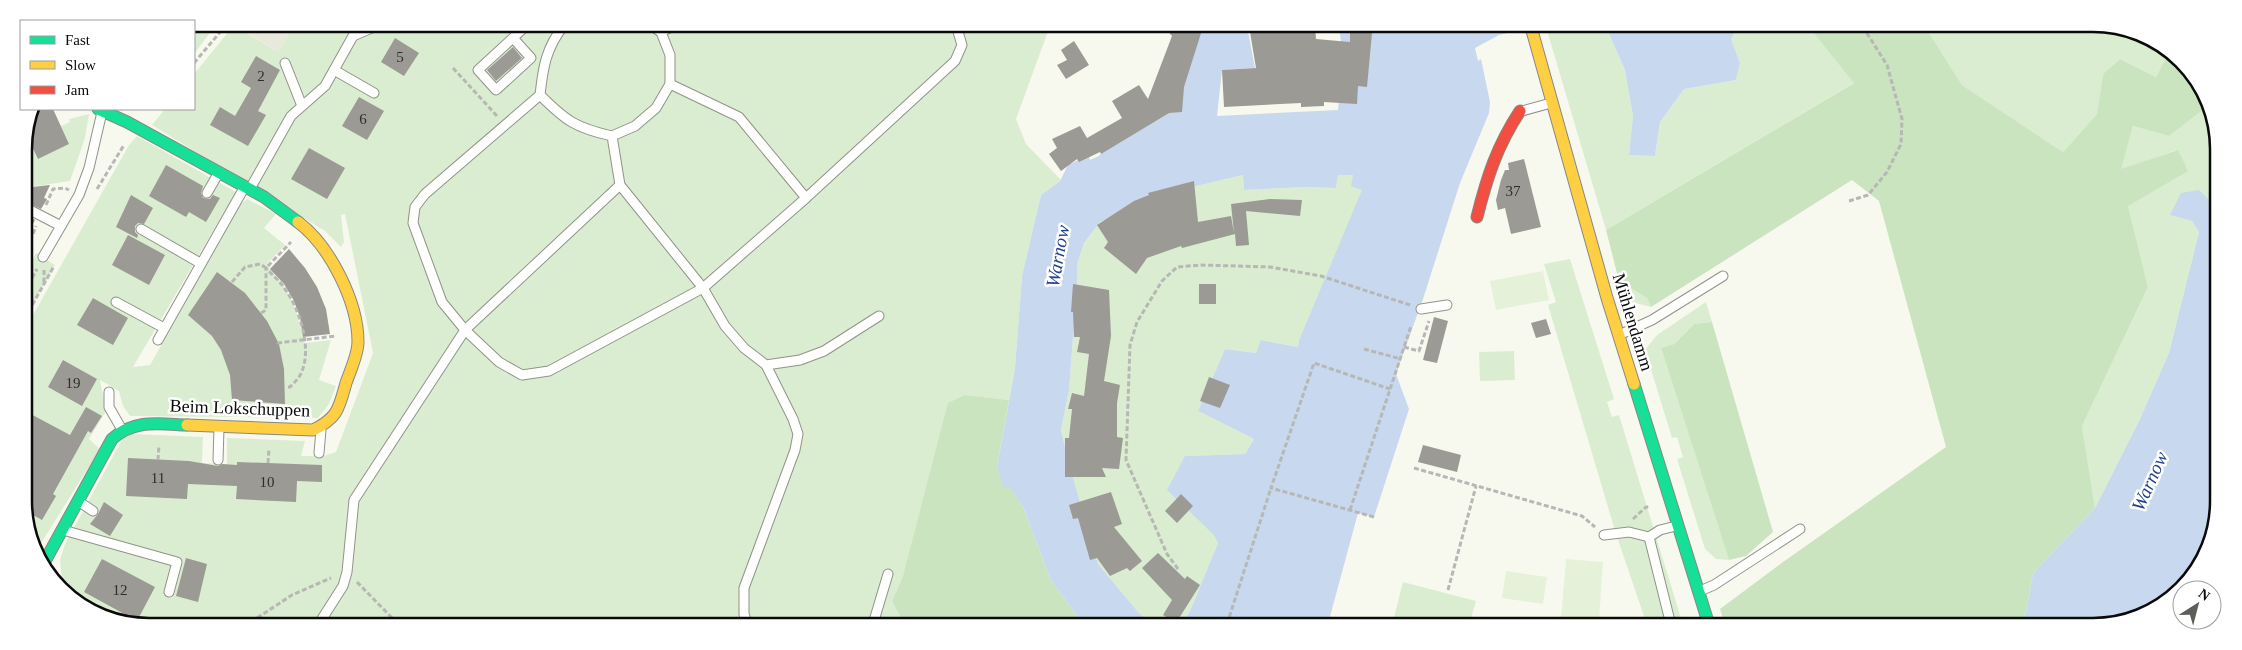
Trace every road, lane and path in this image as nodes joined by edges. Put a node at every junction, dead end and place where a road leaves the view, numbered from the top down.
1 (220, 32) edge
2 (362, 32) edge
3 (519, 32) edge
4 (558, 32) edge
5 (661, 32) edge
6 (958, 32) edge
7 (1533, 32) edge
8 (1865, 32) edge
9 (513, 38) junction
10 (195, 62) edge
11 (285, 63) dead end
12 (453, 68) dead end
13 (334, 70) junction
14 (670, 84) junction
15 (374, 93) dead end
16 (540, 96) junction
17 (1552, 102) junction
18 (302, 106) junction
19 (100, 110) edge
20 (1520, 112) joint
21 (505, 125) junction
22 (612, 136) junction
23 (218, 172) junction
24 (620, 185) junction
25 (65, 188) dead end
26 (247, 188) junction
27 (207, 193) dead end
28 (806, 198) junction
29 (47, 201) dead end
30 (1849, 201) dead end
31 (33, 211) edge
32 (1477, 217) dead end
33 (61, 226) junction
34 (305, 227) junction
35 (141, 230) dead end
36 (43, 257) joint
37 (200, 262) junction
38 (266, 268) junction
39 (33, 276) edge
40 (1723, 276) dead end
41 (232, 282) dead end
42 (704, 288) junction
43 (116, 302) dead end
44 (1447, 305) dead end
45 (1433, 307) junction
46 (1421, 309) joint
47 (261, 313) dead end
48 (879, 316) dead end
49 (1411, 326) dead end
50 (164, 328) junction
51 (465, 330) junction
52 (357, 334) junction
53 (1618, 335) junction
54 (158, 340) dead end
55 (304, 341) junction
56 (277, 343) dead end
57 (1404, 347) junction
58 (1364, 349) dead end
59 (1401, 359) junction
60 (766, 365) junction
61 (286, 387) dead end
62 (1390, 389) junction
63 (109, 392) dead end
64 (219, 426) junction
65 (321, 427) junction
66 (122, 430) junction
67 (319, 453) dead end
68 (218, 460) dead end
69 (1414, 468) dead end
70 (1476, 486) junction
71 (1271, 488) junction
72 (78, 501) junction
73 (1670, 503) junction
74 (94, 510) dead end
75 (1350, 510) junction
76 (1374, 517) dead end
77 (1678, 526) junction
78 (63, 530) junction
79 (1800, 530) dead end
80 (1616, 534) junction
81 (1604, 535) joint
82 (1649, 537) junction
83 (47, 557) edge
84 (1178, 569) dead end
85 (347, 572) junction
86 (888, 574) dead end
87 (1448, 590) dead end
88 (169, 592) dead end
89 (1698, 592) junction
90 (1229, 617) edge
91 (1668, 617) edge
92 (1706, 617) edge
93 (257, 618) edge
94 (323, 618) edge
95 (392, 618) edge
96 (745, 618) edge
97 (874, 618) edge

1 - 10 path
2 - 13 lane
3 - 9 lane
4 - 16 lane
5 - 14 lane
6 - 28 lane
7 - 17 street, Mühlendamm
8 - 30 path
9 - 9 lane
11 - 18 lane
12 - 21 path
13 - 15 lane
13 - 18 lane
14 - 22 lane
14 - 28 lane
16 - 21 lane
16 - 22 lane
17 - 20 lane
17 - 53 street, Mühlendamm
18 - 26 lane
19 - 23 street, Beim Lokschuppen
19 - 33 lane
20 - 32 street
21 - 51 lane
22 - 24 lane
23 - 26 street, Beim Lokschuppen
23 - 27 lane
24 - 42 lane
24 - 51 lane
25 - 29 path
26 - 34 street, Beim Lokschuppen
26 - 37 lane
28 - 42 lane
31 - 33 lane
33 - 36 lane
34 - 38 path
34 - 52 street, Beim Lokschuppen
35 - 37 lane
36 - 39 path
37 - 50 lane
38 - 41 path
38 - 47 path
38 - 55 path
40 - 53 lane
42 - 51 lane
42 - 60 lane
43 - 50 lane
44 - 45 lane
45 - 46 lane
45 - 57 path
46 - 84 path
48 - 60 lane
49 - 57 path
50 - 54 lane
51 - 85 lane
52 - 55 path
52 - 65 street, Beim Lokschuppen
53 - 73 street, Mühlendamm
55 - 56 path
55 - 61 path
57 - 59 path
58 - 59 path
59 - 62 path
60 - 96 lane
62 - 71 path
62 - 75 path
63 - 66 lane
64 - 65 street, Beim Lokschuppen
64 - 66 street, Beim Lokschuppen
64 - 68 lane
65 - 67 lane
66 - 72 street
69 - 70 path
70 - 81 path
70 - 87 path
71 - 75 path
71 - 90 path
72 - 74 lane
72 - 78 street
73 - 77 street, Mühlendamm
73 - 80 path
75 - 76 path
77 - 82 lane
77 - 89 street, Mühlendamm
78 - 83 street
78 - 88 lane
79 - 89 lane
80 - 81 lane
80 - 82 lane
82 - 91 lane
85 - 93 path
85 - 94 lane
85 - 95 path
86 - 97 lane
89 - 92 street, Mühlendamm

